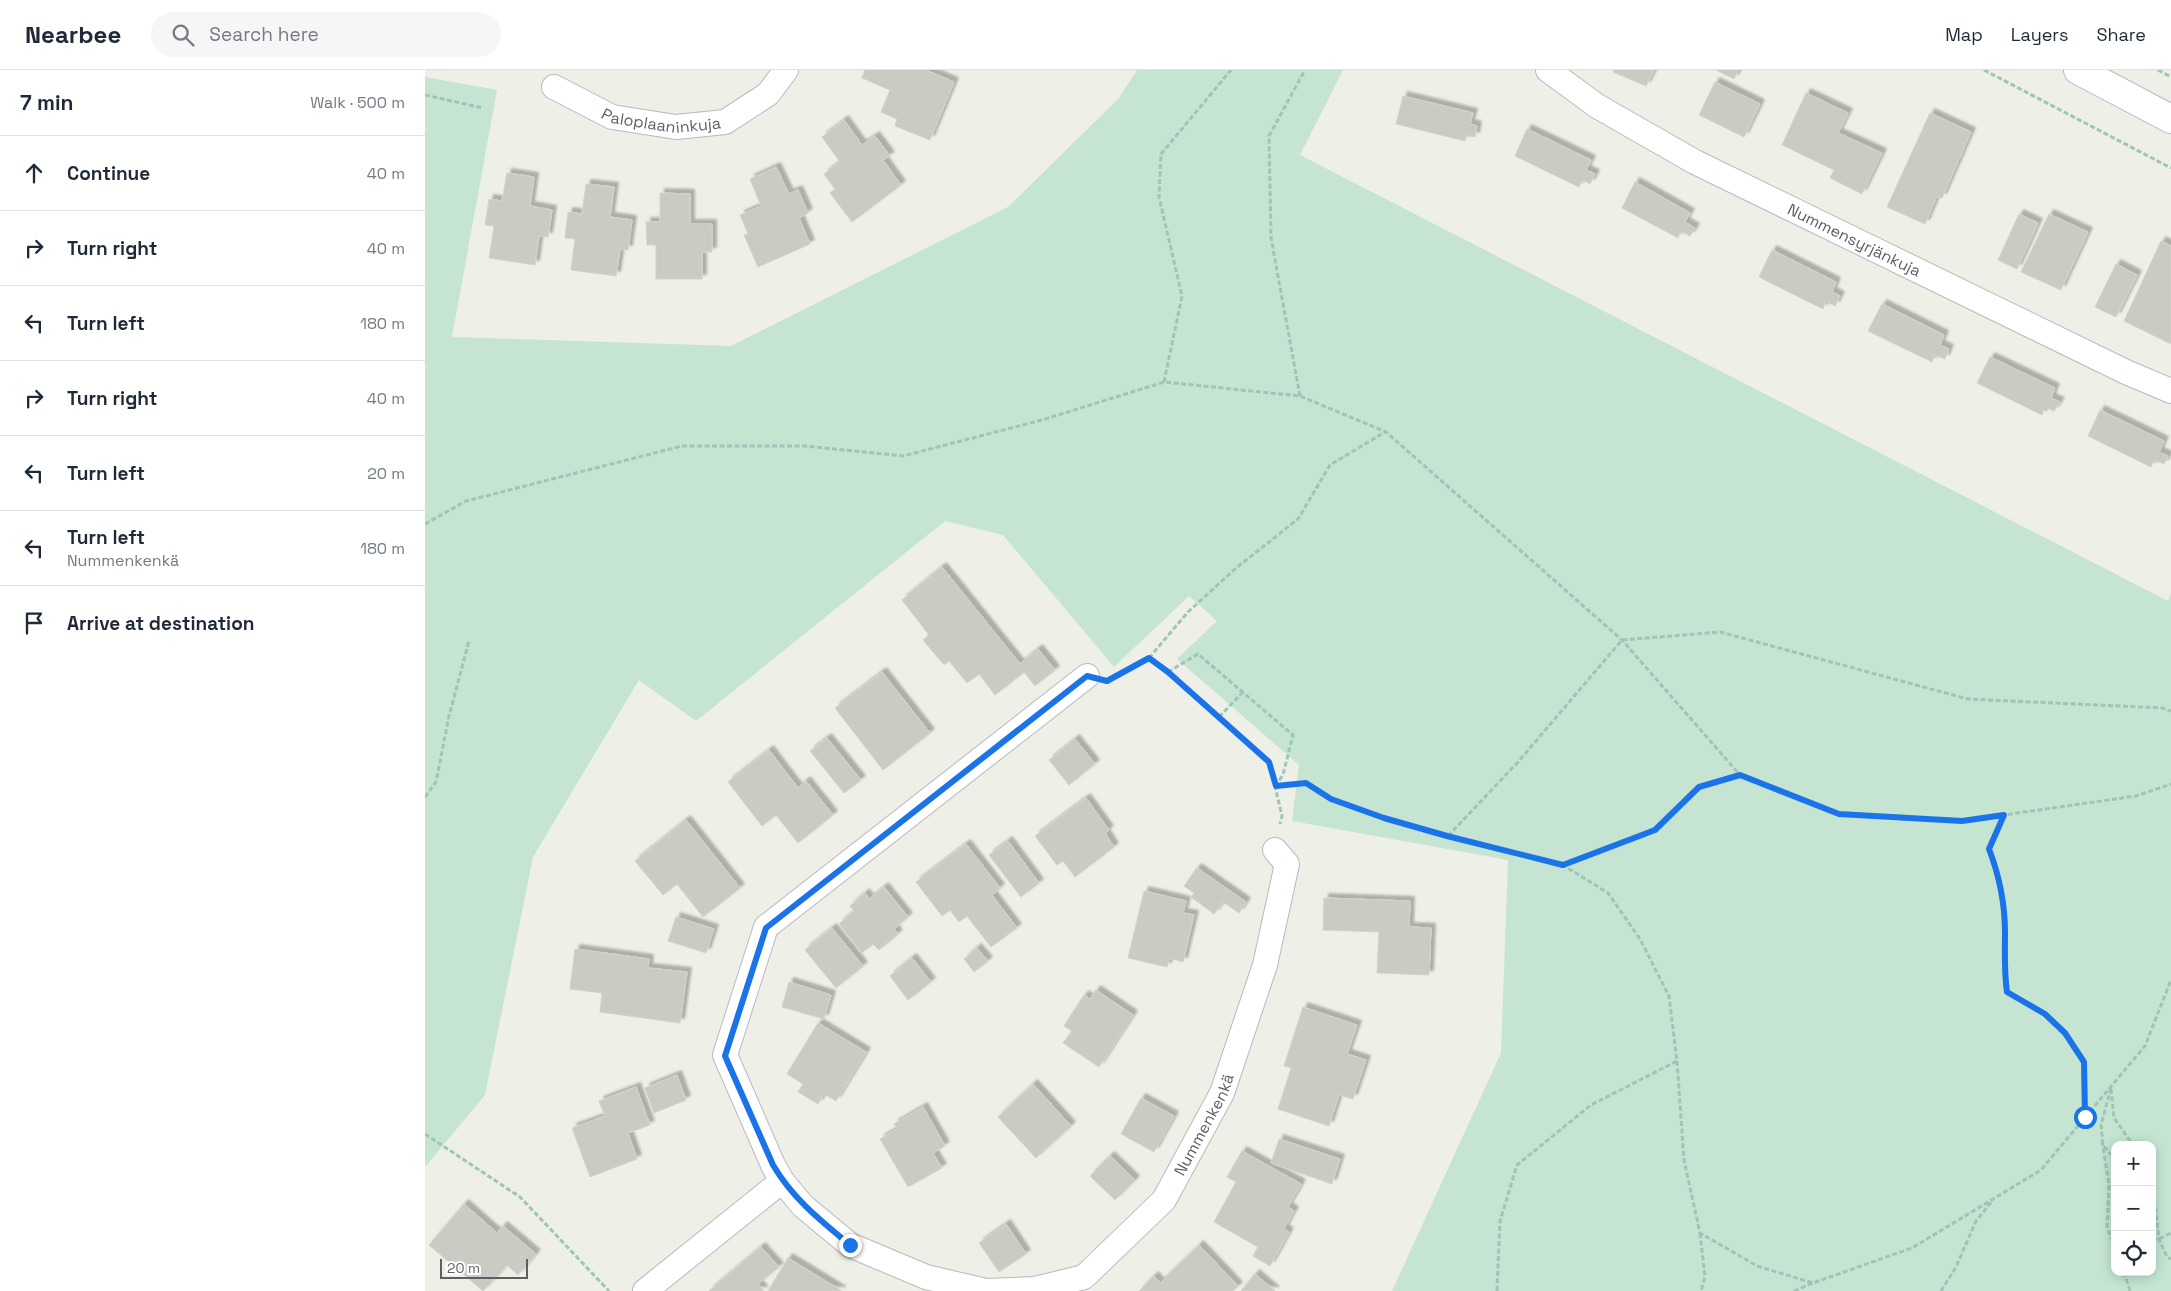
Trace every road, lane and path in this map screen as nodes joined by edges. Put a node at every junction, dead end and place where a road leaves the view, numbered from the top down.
1 (786, 70) edge
2 (1231, 70) edge
3 (1305, 70) edge
4 (1548, 70) edge
5 (1984, 70) edge
6 (2078, 70) edge
7 (2158, 70) edge
8 (2171, 77) edge
9 (554, 87) dead end
10 (425, 95) edge
11 (483, 108) dead end
12 (2171, 119) edge
13 (2171, 168) edge
14 (1164, 382) junction
15 (2171, 391) edge
16 (1300, 396) junction
17 (1386, 432) junction
18 (425, 524) edge
19 (1622, 640) junction
20 (469, 642) dead end
21 (1149, 658) junction
22 (1168, 672) junction
23 (1087, 676) joint
24 (1243, 692) junction
25 (2171, 711) edge
26 (1219, 717) junction
27 (1740, 775) junction
28 (2171, 784) edge
29 (1276, 786) junction
30 (425, 797) edge
31 (2004, 815) junction
32 (1447, 836) junction
33 (1275, 850) joint
34 (1563, 865) junction
35 (2171, 980) edge
36 (1677, 1061) junction
37 (2111, 1086) junction
38 (2085, 1117) junction
39 (425, 1134) edge
40 (2130, 1141) edge
41 (2103, 1145) junction
42 (2111, 1154) edge
43 (782, 1181) junction
44 (2153, 1186) edge
45 (1993, 1199) junction
46 (1699, 1233) junction
47 (2171, 1233) edge
48 (2111, 1238) edge
49 (2156, 1239) edge
50 (2159, 1239) junction
51 (2171, 1259) edge
52 (2125, 1276) edge
53 (1813, 1283) junction
54 (609, 1291) edge
55 (645, 1291) edge
56 (987, 1291) edge
57 (1497, 1291) edge
58 (1701, 1291) edge
59 (1794, 1291) edge
60 (1941, 1291) edge
61 (2130, 1291) edge

1 - 9 street, Paloplaaninkuja
2 - 14 path
3 - 16 path
4 - 15 street, Nummensyrjänkuja
5 - 13 path
6 - 12 street
7 - 8 path
10 - 11 path
14 - 16 path
14 - 18 path
16 - 17 path
17 - 19 path
17 - 21 path
19 - 25 path
19 - 27 path
19 - 32 path
20 - 30 path
21 - 22 path
21 - 23 path
22 - 24 path
22 - 26 path
23 - 43 street, Nummenkenkä
24 - 26 path
24 - 29 path
26 - 29 path
27 - 31 path
27 - 34 path
28 - 31 path
29 - 32 path
29 - 33 path
31 - 38 path
32 - 34 path
33 - 56 street, Nummenkenkä
34 - 36 path
35 - 37 path
36 - 46 path
36 - 57 path
37 - 38 path
37 - 40 path
37 - 41 path
38 - 45 path
39 - 54 path
41 - 42 path
41 - 48 path
43 - 55 street
43 - 56 street, Nummenkenkä
44 - 50 path
45 - 53 path
45 - 60 path
46 - 53 path
46 - 58 path
47 - 50 path
49 - 50 path
50 - 51 path
52 - 61 path
53 - 59 path

